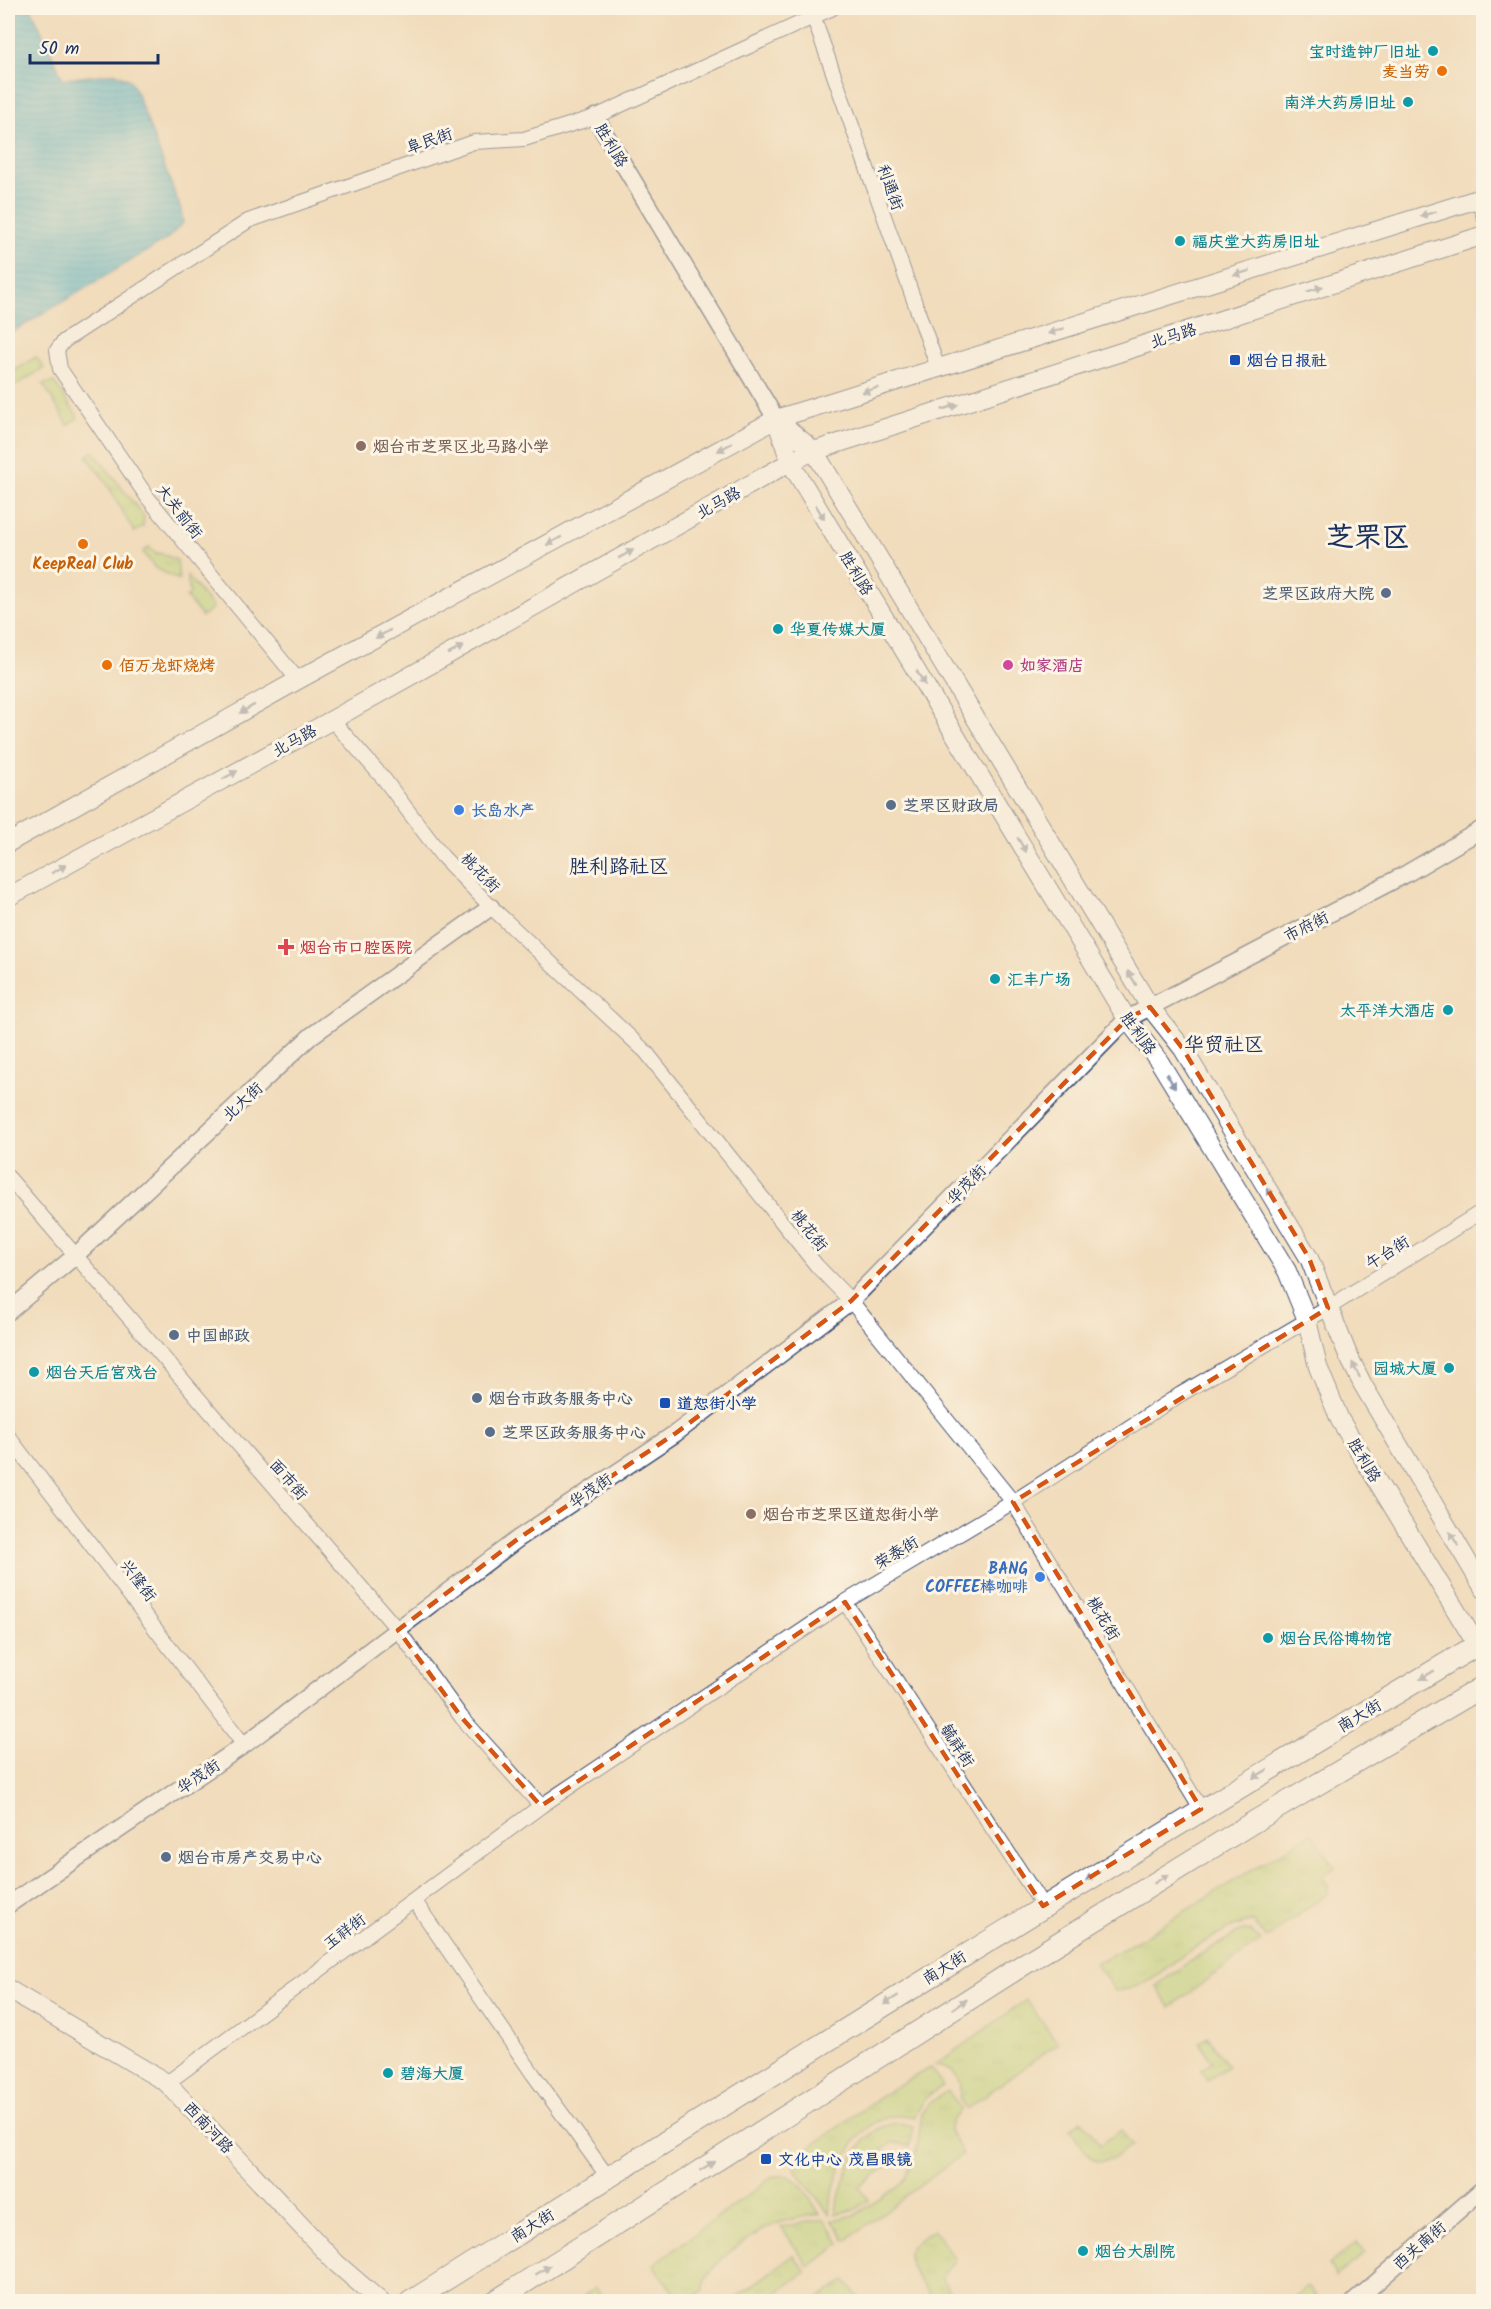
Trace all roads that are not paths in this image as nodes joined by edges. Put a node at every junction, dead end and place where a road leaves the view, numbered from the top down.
1 (833, 8) edge
2 (813, 16) junction
3 (595, 117) junction
4 (1481, 198) edge
5 (1484, 217) edge
6 (1484, 235) edge
7 (57, 350) joint
8 (938, 368) junction
9 (776, 419) junction
10 (814, 451) junction
11 (790, 462) junction
12 (298, 680) junction
13 (332, 720) junction
14 (1484, 828) edge
15 (8, 843) edge
16 (8, 897) edge
17 (491, 907) junction
18 (1150, 1006) junction
19 (1127, 1019) junction
20 (8, 1177) edge
21 (1484, 1210) edge
22 (75, 1256) junction
23 (851, 1302) junction
24 (1329, 1308) junction
25 (8, 1312) edge
26 (1307, 1320) junction
27 (8, 1436) edge
28 (1013, 1502) junction
29 (1484, 1589) edge
30 (845, 1602) junction
31 (398, 1630) junction
32 (1481, 1647) edge
33 (1484, 1686) edge
34 (244, 1744) junction
35 (541, 1806) junction
36 (1201, 1809) junction
37 (414, 1900) junction
38 (8, 1905) edge
39 (1043, 1906) junction
40 (8, 1989) edge
41 (167, 2083) junction
42 (608, 2177) junction
43 (1484, 2188) edge
44 (381, 2301) edge
45 (410, 2301) edge
46 (494, 2301) edge
47 (1354, 2301) edge

1 - 2 street, 阜民街
2 - 3 street, 阜民街
2 - 8 street, 利通街
3 - 7 street, 阜民街
3 - 9 street, 胜利路
4 - 5 street
4 -> 8 main road
10 -> 6 main road, 北马路
7 - 12 street, 大关前街
8 -> 9 main road
9 - 10 main road, 胜利路
9 - 11 main road, 胜利路
9 -> 12 main road
10 - 11 main road, 北马路
18 -> 10 main road, 胜利路
13 -> 11 main road, 北马路
11 -> 19 main road, 胜利路
12 -> 15 main road
16 -> 13 main road, 北马路
13 - 17 street, 桃花街
14 - 18 street, 市府街
17 - 22 street, 北大街
17 - 23 street, 桃花街
18 - 19 street, 市府街
24 -> 18 main road, 胜利路
19 - 23 street, 华茂街
19 -> 26 main road, 胜利路
20 - 22 street, 面市街
21 - 24 street, 午台街
22 - 25 street, 北大街
22 - 31 street, 面市街
23 - 28 street, 桃花街
23 - 31 street, 华茂街
24 - 26 street, 午台街
29 -> 24 main road, 胜利路
26 - 28 street, 荣泰街
26 - 32 main road, 胜利路
27 - 34 street, 兴隆街
28 - 30 street, 荣泰街
28 - 36 street, 桃花街
30 - 35 street, 荣泰街
30 - 39 street, 毓祥街
31 - 34 street, 华茂街
31 - 35 street, 面市街
32 -> 36 main road, 南大街
46 -> 33 main road
34 - 38 street, 华茂街
35 - 37 street, 玉祥街
36 -> 39 main road, 南大街
37 - 41 street, 玉祥街
37 - 42 street
39 -> 42 main road, 南大街
40 - 41 main road, 西南河路
41 - 44 main road, 西南河路
42 - 45 main road, 南大街
43 - 47 street, 西关南街

